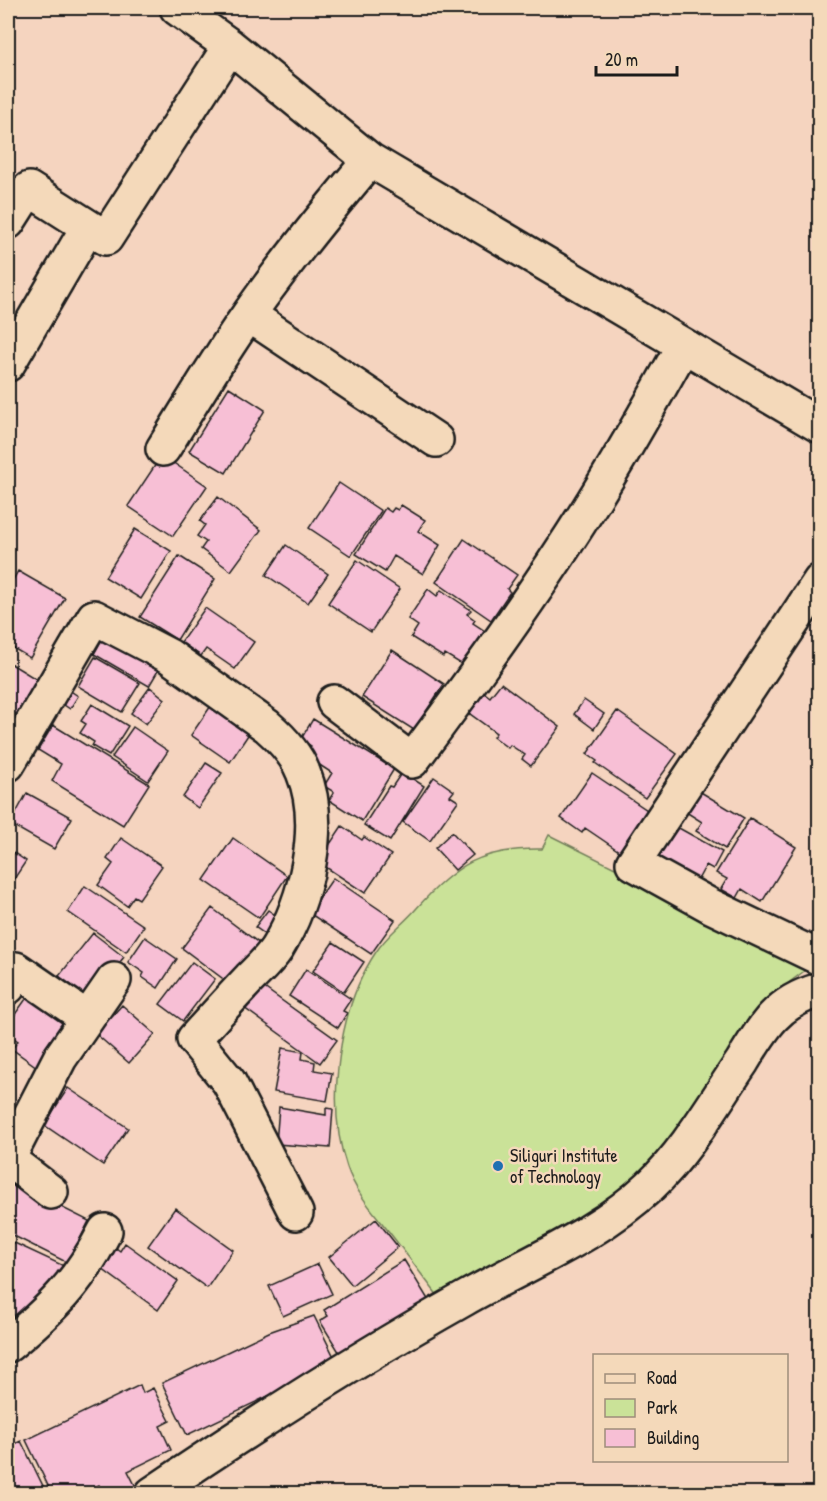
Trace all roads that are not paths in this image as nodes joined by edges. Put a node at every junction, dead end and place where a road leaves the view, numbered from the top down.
1 (177, 8) edge
2 (230, 45) junction
3 (370, 160) junction
4 (8, 221) edge
5 (88, 227) junction
6 (249, 315) junction
7 (16, 330) edge
8 (683, 346) junction
9 (8, 364) edge
10 (819, 426) edge
11 (436, 440) dead end
12 (163, 449) dead end
13 (819, 581) edge
14 (334, 702) dead end
15 (8, 764) edge
16 (819, 958) edge
17 (114, 980) dead end
18 (8, 987) edge
19 (819, 990) edge
20 (87, 1018) junction
21 (8, 1159) edge
22 (51, 1191) dead end
23 (296, 1212) dead end
24 (105, 1231) dead end
25 (8, 1345) edge
26 (152, 1494) edge

1 - 2 street
2 - 3 street
2 - 5 street
3 - 6 street
3 - 8 street
4 - 5 street
5 - 7 street
6 - 11 street
6 - 12 street
7 - 9 street
8 - 10 street
8 - 14 street
13 - 16 street
15 - 23 street
17 - 20 street
18 - 20 street
19 - 26 street
20 - 21 street
21 - 22 street
24 - 25 street

